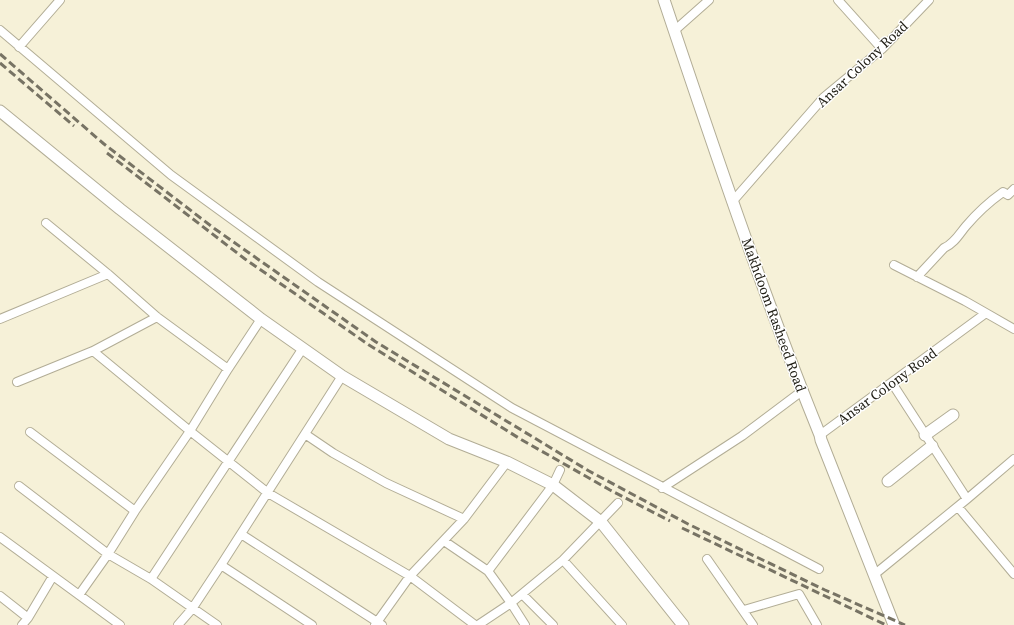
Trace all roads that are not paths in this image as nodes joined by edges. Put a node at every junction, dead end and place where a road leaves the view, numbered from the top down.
1 (60, 0) edge
2 (664, 0) edge
3 (709, 0) edge
4 (838, 0) edge
5 (925, 2) edge
6 (0, 30) edge
7 (674, 31) junction
8 (19, 47) junction
9 (882, 49) junction
10 (0, 111) edge
11 (1014, 189) edge
12 (732, 202) junction
13 (46, 223) dead end
14 (894, 265) dead end
15 (108, 274) junction
16 (917, 277) junction
17 (986, 313) junction
18 (157, 317) junction
19 (0, 319) edge
20 (261, 319) junction
21 (1014, 329) edge
22 (303, 348) junction
23 (93, 351) junction
24 (228, 369) junction
25 (342, 376) junction
26 (17, 382) dead end
27 (892, 383) junction
28 (802, 392) junction
29 (953, 415) dead end
30 (190, 431) junction
31 (30, 432) dead end
32 (305, 434) junction
33 (820, 435) junction
34 (925, 435) junction
35 (932, 446) junction
36 (1014, 459) edge
37 (228, 460) junction
38 (507, 462) junction
39 (560, 470) dead end
40 (888, 481) dead end
41 (553, 485) junction
42 (19, 486) dead end
43 (662, 488) junction
44 (268, 492) junction
45 (967, 499) junction
46 (618, 503) dead end
47 (958, 507) junction
48 (135, 511) junction
49 (464, 519) junction
50 (601, 522) junction
51 (241, 534) junction
52 (0, 537) edge
53 (444, 541) junction
54 (108, 554) junction
55 (707, 559) dead end
56 (563, 560) junction
57 (221, 565) junction
58 (819, 569) dead end
59 (488, 571) junction
60 (875, 574) junction
61 (1014, 574) edge
62 (53, 576) junction
63 (410, 576) junction
64 (151, 579) junction
65 (79, 594) junction
66 (522, 594) junction
67 (0, 596) edge
68 (511, 603) junction
69 (192, 609) junction
70 (744, 610) junction
71 (28, 618) junction
72 (378, 624) edge
73 (22, 625) edge
74 (120, 625) edge
75 (178, 625) edge
76 (217, 625) edge
77 (312, 625) edge
78 (475, 625) edge
79 (478, 625) edge
80 (525, 625) edge
81 (553, 625) edge
82 (622, 625) edge
83 (683, 625) edge
84 (753, 625) edge
85 (817, 625) edge
86 (894, 625) edge

1 - 8 street
2 - 7 street, Makhdoom Rasheed Road
3 - 7 street
4 - 9 street
5 - 9 street, Ansar Colony Road
6 - 8 street
7 - 12 street, Makhdoom Rasheed Road
8 - 43 street
9 - 12 street, Ansar Colony Road
10 - 20 street
11 - 16 street
12 - 28 street, Makhdoom Rasheed Road
13 - 15 street
14 - 16 street
15 - 18 street
15 - 19 street
16 - 17 street
17 - 21 street
17 - 27 street, Ansar Colony Road
18 - 23 street
18 - 24 street
20 - 22 street
20 - 24 street
22 - 25 street
22 - 37 street
23 - 26 street
23 - 30 street
24 - 30 street
25 - 32 street
25 - 38 street
27 - 33 street, Ansar Colony Road
27 - 34 street
28 - 33 street, Makhdoom Rasheed Road
28 - 43 street
29 - 34 street
30 - 37 street
30 - 48 street
31 - 48 street
32 - 44 street
32 - 49 street
33 - 60 street, Makhdoom Rasheed Road
34 - 35 street
35 - 40 street
35 - 45 street
36 - 45 street
37 - 44 street
37 - 64 street
38 - 41 street
38 - 49 street
39 - 41 street
41 - 50 street
41 - 59 street
42 - 54 street
43 - 58 street
44 - 51 street
44 - 63 street
45 - 47 street
46 - 50 street
47 - 60 street
47 - 61 street
48 - 54 street
49 - 53 street
50 - 56 street
50 - 83 street
51 - 57 street
51 - 72 street
52 - 62 street
53 - 59 street
53 - 63 street
54 - 64 street
54 - 65 street
55 - 70 street
56 - 66 street
56 - 82 street
57 - 69 street
57 - 77 street
59 - 68 street
60 - 86 street, Makhdoom Rasheed Road
62 - 65 street
62 - 71 street
63 - 72 street
63 - 78 street
64 - 69 street
65 - 74 street
66 - 68 street
66 - 81 street
67 - 71 street
68 - 79 street
68 - 80 street
69 - 75 street
69 - 76 street
70 - 84 street
70 - 85 street
71 - 73 street

